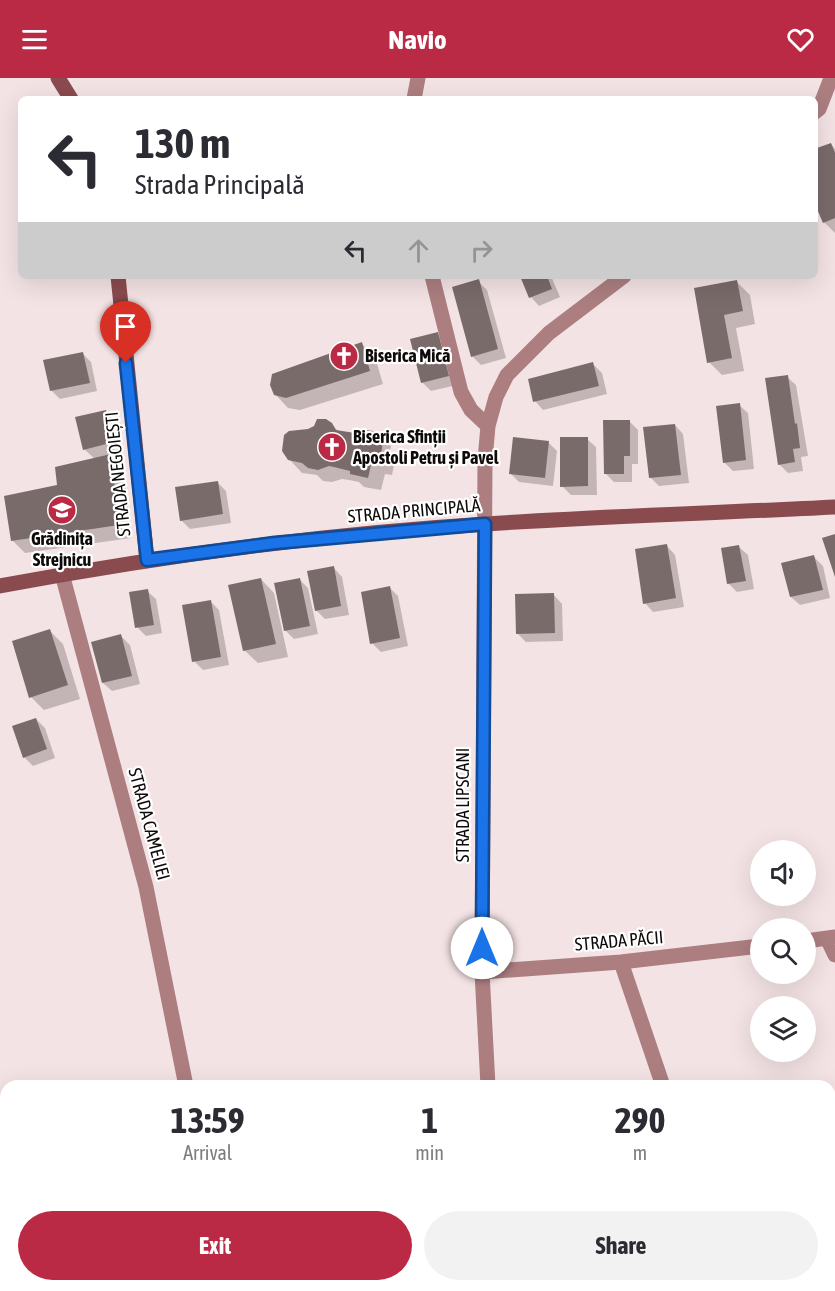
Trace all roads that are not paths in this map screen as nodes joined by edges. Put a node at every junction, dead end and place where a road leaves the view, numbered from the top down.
1 (58, 78) edge
2 (418, 78) edge
3 (831, 78) edge
4 (69, 96) edge
5 (415, 96) edge
6 (818, 110) edge
7 (118, 279) edge
8 (433, 279) edge
9 (620, 279) edge
10 (488, 426) junction
11 (835, 507) edge
12 (485, 524) junction
13 (147, 560) junction
14 (62, 574) junction
15 (0, 586) edge
16 (831, 938) edge
17 (816, 940) edge
18 (750, 947) edge
19 (835, 955) edge
20 (621, 962) junction
21 (482, 972) junction
22 (185, 1080) edge
23 (488, 1080) edge
24 (661, 1080) edge

1 - 4 main road
2 - 5 street
3 - 6 street
7 - 13 main road, STRADA NEGOIEȘTI
8 - 10 street
9 - 10 street, STRADA LIPSCANI
10 - 12 street, STRADA LIPSCANI
11 - 12 main road, STRADA PRINCIPALĂ
12 - 13 main road, STRADA PRINCIPALĂ
12 - 21 street, STRADA LIPSCANI
13 - 14 main road, STRADA PRINCIPALĂ
14 - 15 main road, STRADA PRINCIPALĂ
14 - 22 street, STRADA CAMELIEI
16 - 17 street
16 - 19 street
18 - 20 street, STRADA PĂCII
20 - 21 street, STRADA PĂCII
20 - 24 street
21 - 23 street, STRADA LIPSCANI

